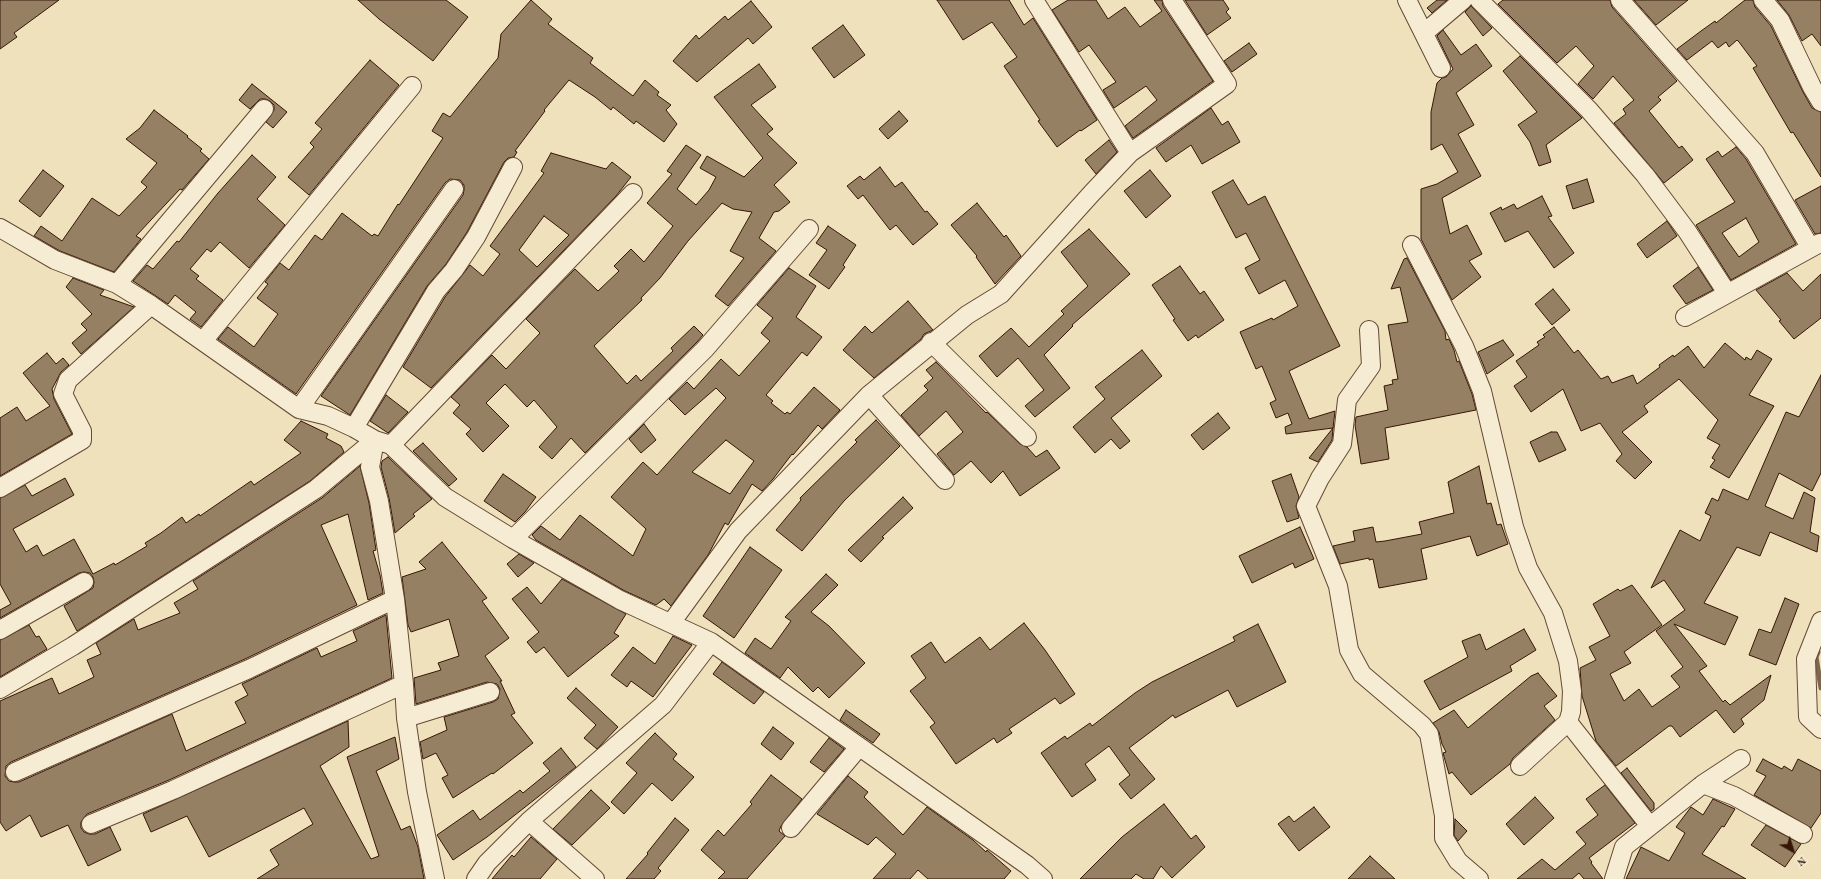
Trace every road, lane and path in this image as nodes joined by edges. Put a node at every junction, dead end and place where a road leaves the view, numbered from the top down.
1 (1034, 0) edge
2 (1172, 0) edge
3 (1407, 0) edge
4 (1463, 0) edge
5 (1479, 0) edge
6 (1620, 0) edge
7 (1763, 0) edge
8 (1424, 33) junction
9 (1441, 68) dead end
10 (412, 86) dead end
11 (1821, 102) edge
12 (264, 109) dead end
13 (1130, 153) junction
14 (512, 167) dead end
15 (454, 189) dead end
16 (633, 193) dead end
17 (0, 228) edge
18 (809, 229) dead end
19 (1412, 245) dead end
20 (1816, 245) edge
21 (117, 284) junction
22 (1727, 293) junction
23 (151, 305) junction
24 (1685, 317) dead end
25 (1369, 330) dead end
26 (203, 341) junction
27 (931, 342) junction
28 (869, 395) junction
29 (299, 409) junction
30 (354, 428) junction
31 (1027, 437) dead end
32 (383, 443) junction
33 (945, 480) dead end
34 (0, 488) edge
35 (514, 539) junction
36 (84, 582) dead end
37 (395, 599) junction
38 (1821, 621) edge
39 (671, 623) junction
40 (0, 630) edge
41 (711, 642) junction
42 (404, 684) junction
43 (0, 689) edge
44 (490, 692) dead end
45 (406, 718) junction
46 (1568, 722) junction
47 (1821, 729) edge
48 (859, 747) junction
49 (1741, 759) dead end
50 (1520, 766) dead end
51 (15, 772) dead end
52 (1703, 784) junction
53 (528, 821) junction
54 (91, 824) dead end
55 (1650, 826) junction
56 (791, 828) dead end
57 (1803, 834) dead end
58 (1023, 872) edge
59 (435, 879) edge
60 (476, 879) edge
61 (595, 879) edge
62 (1043, 879) edge
63 (1479, 879) edge
64 (1614, 879) edge

1 - 13 street
2 - 13 street
3 - 8 street
4 - 8 street
5 - 22 street
6 - 20 street
7 - 11 street
8 - 9 street
10 - 26 street
12 - 21 street
13 - 27 street
14 - 30 street
15 - 29 street
16 - 32 street
17 - 21 street
18 - 35 street
19 - 46 street
20 - 22 street
21 - 23 street
22 - 24 street
23 - 26 street
23 - 34 street
25 - 63 street
26 - 29 street
27 - 28 street
27 - 31 street
28 - 33 street
28 - 39 street
29 - 30 street
30 - 32 street
32 - 35 street
32 - 37 street
32 - 43 street
35 - 39 street
36 - 40 street
37 - 42 street
37 - 51 street
38 - 47 street
39 - 41 street
41 - 48 street
41 - 53 street
42 - 45 street
42 - 54 street
44 - 45 street
45 - 59 street
46 - 50 street
46 - 55 street
48 - 56 street
48 - 58 street
49 - 52 street
52 - 55 street
52 - 57 street
53 - 60 street
53 - 61 street
55 - 64 street
58 - 62 street

